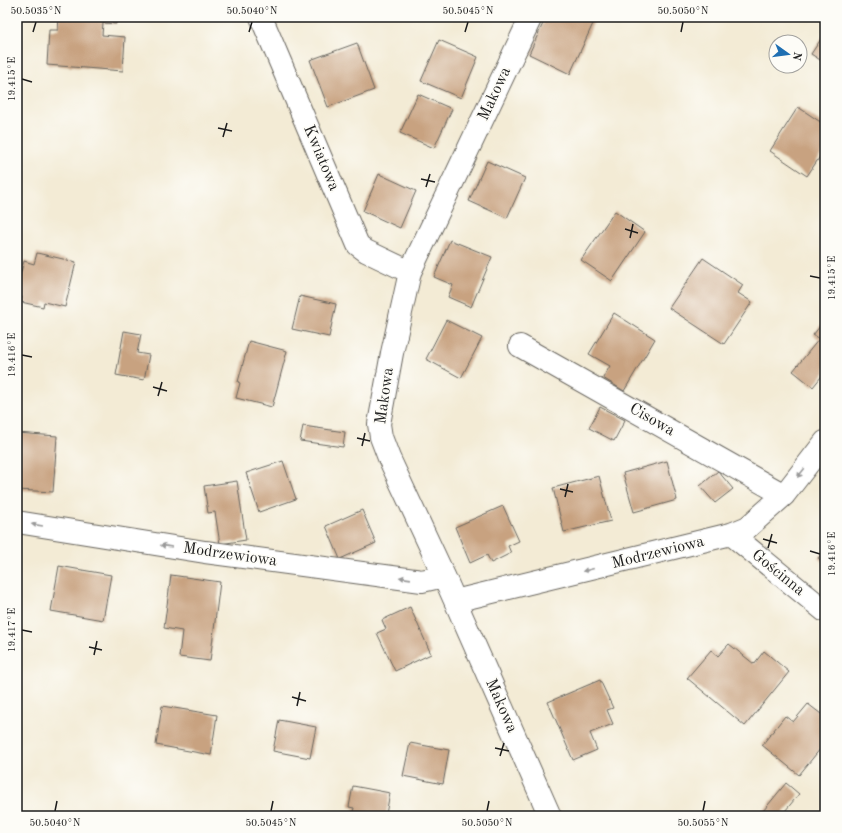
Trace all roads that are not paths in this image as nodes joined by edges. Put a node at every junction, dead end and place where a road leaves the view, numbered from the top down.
1 (261, 17) edge
2 (531, 17) edge
3 (410, 272) junction
4 (520, 346) dead end
5 (825, 442) edge
6 (784, 495) junction
7 (17, 522) edge
8 (731, 534) junction
9 (444, 576) junction
10 (455, 601) junction
11 (825, 611) edge
12 (550, 816) edge

1 - 3 street, Kwiatowa
2 - 3 street, Makowa
3 - 9 street, Makowa
4 - 6 street, Cisowa
5 -> 6 street, Modrzewiowa
6 - 8 street, Modrzewiowa
9 -> 7 street, Modrzewiowa
8 -> 10 street, Modrzewiowa
8 - 11 street, Gościnna
9 - 10 street, Makowa
10 - 12 street, Makowa

